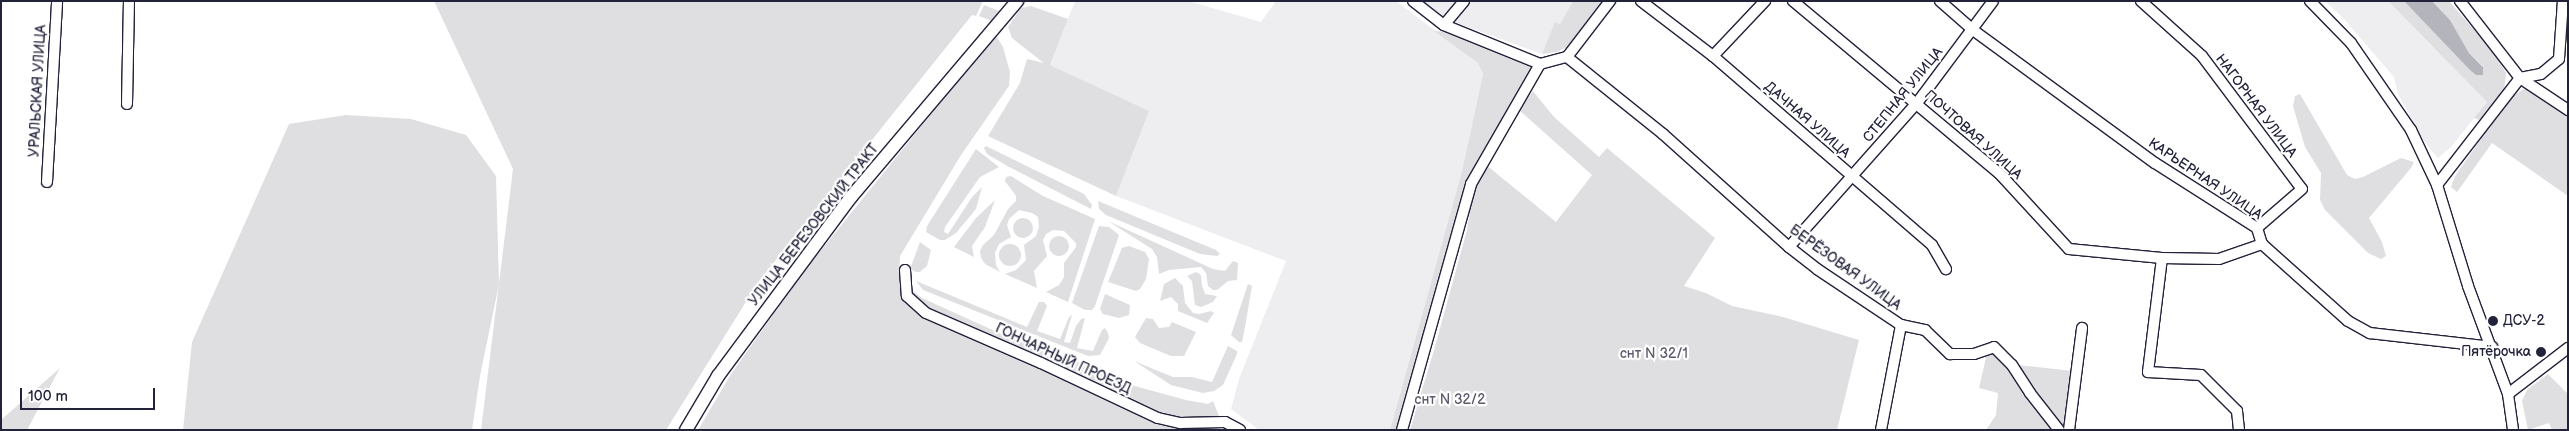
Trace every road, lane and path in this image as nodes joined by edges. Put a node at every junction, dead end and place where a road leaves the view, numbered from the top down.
1 (57, 1) edge
2 (129, 1) edge
3 (1017, 1) edge
4 (1413, 1) edge
5 (1464, 1) edge
6 (1610, 1) edge
7 (1641, 1) edge
8 (1765, 1) edge
9 (1793, 1) edge
10 (1940, 1) edge
11 (1993, 1) edge
12 (2140, 1) edge
13 (2310, 1) edge
14 (2460, 1) edge
15 (2563, 1) edge
16 (1444, 24) junction
17 (1973, 30) junction
18 (1713, 56) junction
19 (1567, 58) junction
20 (1540, 64) junction
21 (2520, 78) junction
22 (1917, 103) junction
23 (128, 104) dead end
24 (2568, 110) edge
25 (1854, 177) junction
26 (47, 182) dead end
27 (2437, 185) junction
28 (2257, 228) junction
29 (2262, 244) junction
30 (1789, 247) junction
31 (2162, 258) junction
32 (1946, 269) dead end
33 (905, 270) dead end
34 (1901, 325) junction
35 (2082, 328) dead end
36 (2492, 347) junction
37 (2568, 348) edge
38 (2508, 394) junction
39 (686, 430) edge
40 (1240, 430) edge
41 (1402, 430) edge
42 (1881, 430) edge
43 (2059, 430) edge
44 (2069, 430) edge
45 (2239, 430) edge
46 (2513, 430) edge

1 - 26 street, УРАЛЬСКАЯ УЛИЦА
2 - 23 street
3 - 39 main road, УЛИЦА БЕРЕЗОВСКИЙ ТРАКТ
4 - 16 street
5 - 16 street
6 - 19 street
7 - 18 street, ДАЧНАЯ УЛИЦА
8 - 18 street
9 - 22 street, ПОЧТОВАЯ УЛИЦА
10 - 17 street, КАРЬЕРНАЯ УЛИЦА
11 - 17 street, СТЕПНАЯ УЛИЦА
12 - 28 street, НАГОРНАЯ УЛИЦА
13 - 27 street
14 - 21 street
15 - 21 street
16 - 20 street
17 - 22 street, СТЕПНАЯ УЛИЦА
17 - 28 street, КАРЬЕРНАЯ УЛИЦА
18 - 25 street, ДАЧНАЯ УЛИЦА
19 - 20 street
19 - 30 street, БЕРЁЗОВАЯ УЛИЦА
20 - 41 street
21 - 24 street
21 - 27 street
22 - 25 street, СТЕПНАЯ УЛИЦА
22 - 31 street, ПОЧТОВАЯ УЛИЦА
25 - 30 street, СТЕПНАЯ УЛИЦА
25 - 32 street, ДАЧНАЯ УЛИЦА
27 - 36 street
28 - 29 street, КАРЬЕРНАЯ УЛИЦА
29 - 31 street, ПОЧТОВАЯ УЛИЦА
29 - 36 street
30 - 34 street, БЕРЁЗОВАЯ УЛИЦА
31 - 45 street
33 - 40 street, ГОНЧАРНЫЙ ПРОЕЗД
34 - 42 street
34 - 43 street, БЕРЁЗОВАЯ УЛИЦА
35 - 44 street
36 - 38 street
37 - 38 street
38 - 46 street

